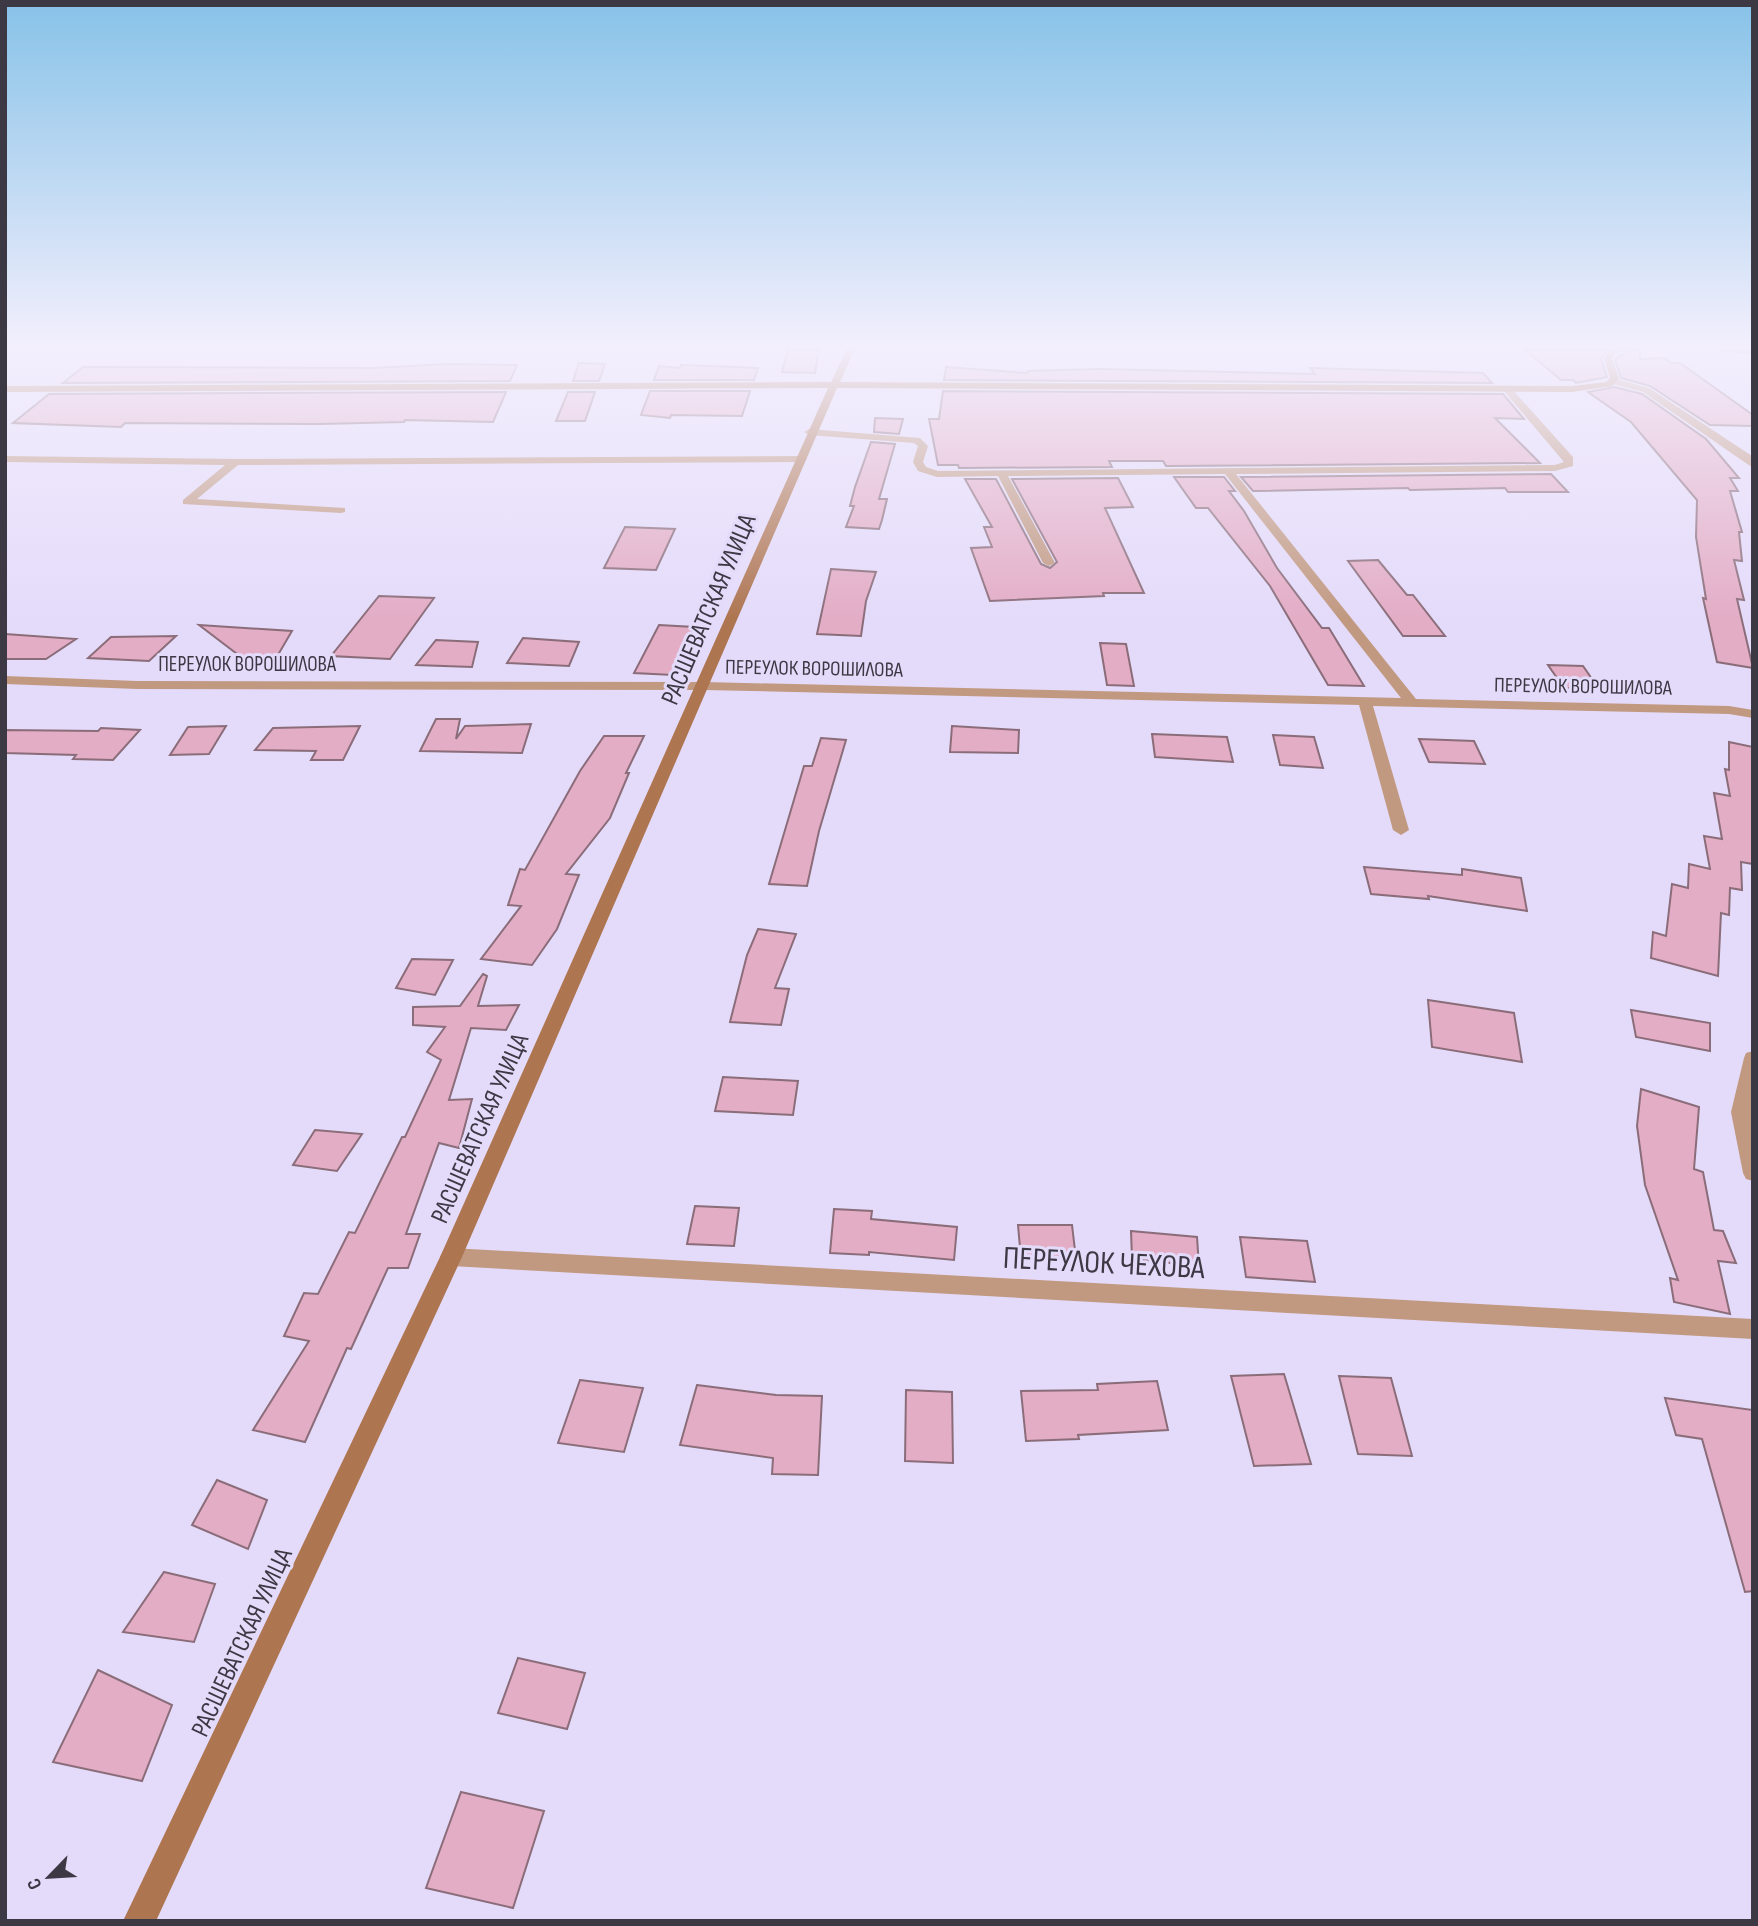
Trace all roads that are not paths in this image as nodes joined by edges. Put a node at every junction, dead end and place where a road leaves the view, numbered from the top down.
1 (807, 439) edge
2 (902, 439) edge
3 (1551, 439) edge
4 (1719, 439) edge
5 (5, 459) edge
6 (802, 459) junction
7 (235, 461) junction
8 (1753, 465) edge
9 (1228, 471) junction
10 (1001, 473) junction
11 (341, 510) dead end
12 (1049, 563) dead end
13 (5, 680) edge
14 (704, 686) junction
15 (1365, 702) junction
16 (1412, 703) junction
17 (1753, 714) edge
18 (1401, 830) dead end
19 (1753, 1058) edge
20 (1753, 1172) edge
21 (451, 1257) junction
22 (1753, 1329) edge
23 (139, 1921) edge

1 - 6 street, РАСШЕВАТСКАЯ УЛИЦА
2 - 10 street
3 - 9 street
4 - 8 street
5 - 7 street
6 - 7 street
6 - 14 street, РАСШЕВАТСКАЯ УЛИЦА
7 - 11 street
9 - 10 street
9 - 16 street
10 - 12 street
13 - 14 street, ПЕРЕУЛОК ВОРОШИЛОВА
14 - 15 street, ПЕРЕУЛОК ВОРОШИЛОВА
14 - 21 street, РАСШЕВАТСКАЯ УЛИЦА
15 - 16 street, ПЕРЕУЛОК ВОРОШИЛОВА
15 - 18 street
16 - 17 street, ПЕРЕУЛОК ВОРОШИЛОВА
19 - 20 street
21 - 22 street, ПЕРЕУЛОК ЧЕХОВА
21 - 23 street, РАСШЕВАТСКАЯ УЛИЦА

